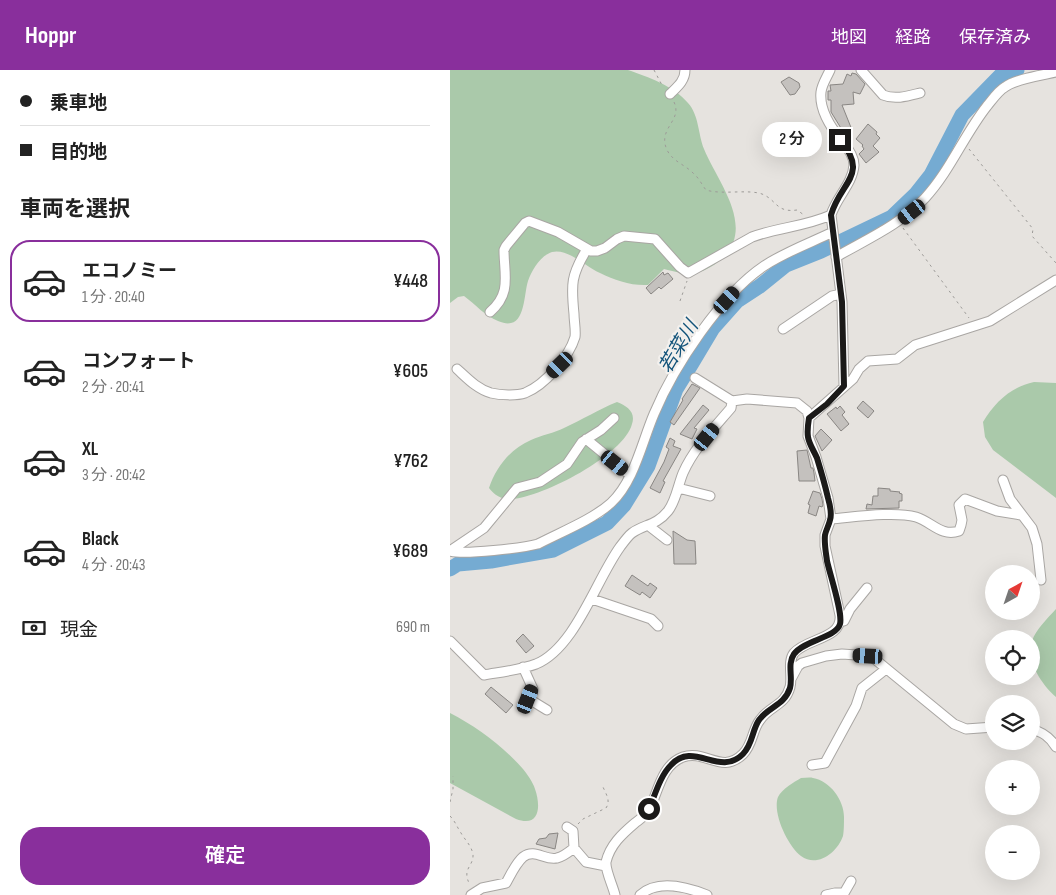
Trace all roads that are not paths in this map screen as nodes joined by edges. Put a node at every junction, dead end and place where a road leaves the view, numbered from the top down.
1 (685, 70) edge
2 (830, 70) edge
3 (861, 70) edge
4 (1056, 72) edge
5 (920, 93) dead end
6 (670, 94) dead end
7 (831, 215) junction
8 (833, 234) junction
9 (586, 249) junction
10 (835, 256) junction
11 (1056, 280) edge
12 (840, 294) junction
13 (490, 312) dead end
14 (783, 330) dead end
15 (456, 369) dead end
16 (695, 378) dead end
17 (844, 386) junction
18 (732, 401) junction
19 (614, 418) dead end
20 (809, 418) junction
21 (586, 439) junction
22 (630, 475) junction
23 (1003, 480) dead end
24 (678, 488) junction
25 (710, 496) dead end
26 (1021, 515) junction
27 (831, 519) junction
28 (648, 526) junction
29 (667, 540) dead end
30 (450, 551) edge
31 (1041, 580) dead end
32 (867, 588) dead end
33 (592, 598) junction
34 (840, 622) junction
35 (658, 626) dead end
36 (450, 642) edge
37 (523, 667) junction
38 (886, 669) junction
39 (791, 679) junction
40 (547, 710) dead end
41 (985, 728) edge
42 (1040, 731) edge
43 (1056, 747) edge
44 (812, 765) dead end
45 (570, 828) road end
46 (574, 848) junction
47 (606, 866) junction
48 (851, 881) dead end
49 (472, 894) edge
50 (843, 894) edge
51 (615, 895) edge
52 (640, 895) edge
53 (707, 895) edge
54 (826, 895) edge

1 - 6 street
2 - 7 street
3 - 5 street
4 - 10 street
7 - 8 street
7 - 9 street
8 - 10 street
8 - 22 street
9 - 13 street
9 - 15 street
10 - 12 street
11 - 17 street
12 - 14 street
12 - 17 street
16 - 18 street
17 - 20 street
18 - 20 street
18 - 24 street
19 - 21 street
20 - 27 street
21 - 22 street
21 - 30 street
22 - 30 street
23 - 26 street
24 - 25 street
24 - 28 street
26 - 27 street
26 - 31 street
27 - 34 street
28 - 29 street
28 - 33 street
32 - 34 street
33 - 35 street
33 - 37 street
34 - 39 street
36 - 37 street
37 - 40 street
38 - 39 street
38 - 41 street
38 - 44 street
39 - 47 street
42 - 43 street
45 - 46 street
46 - 47 street
46 - 49 street
47 - 51 street
48 - 50 street
50 - 54 street
52 - 53 street

